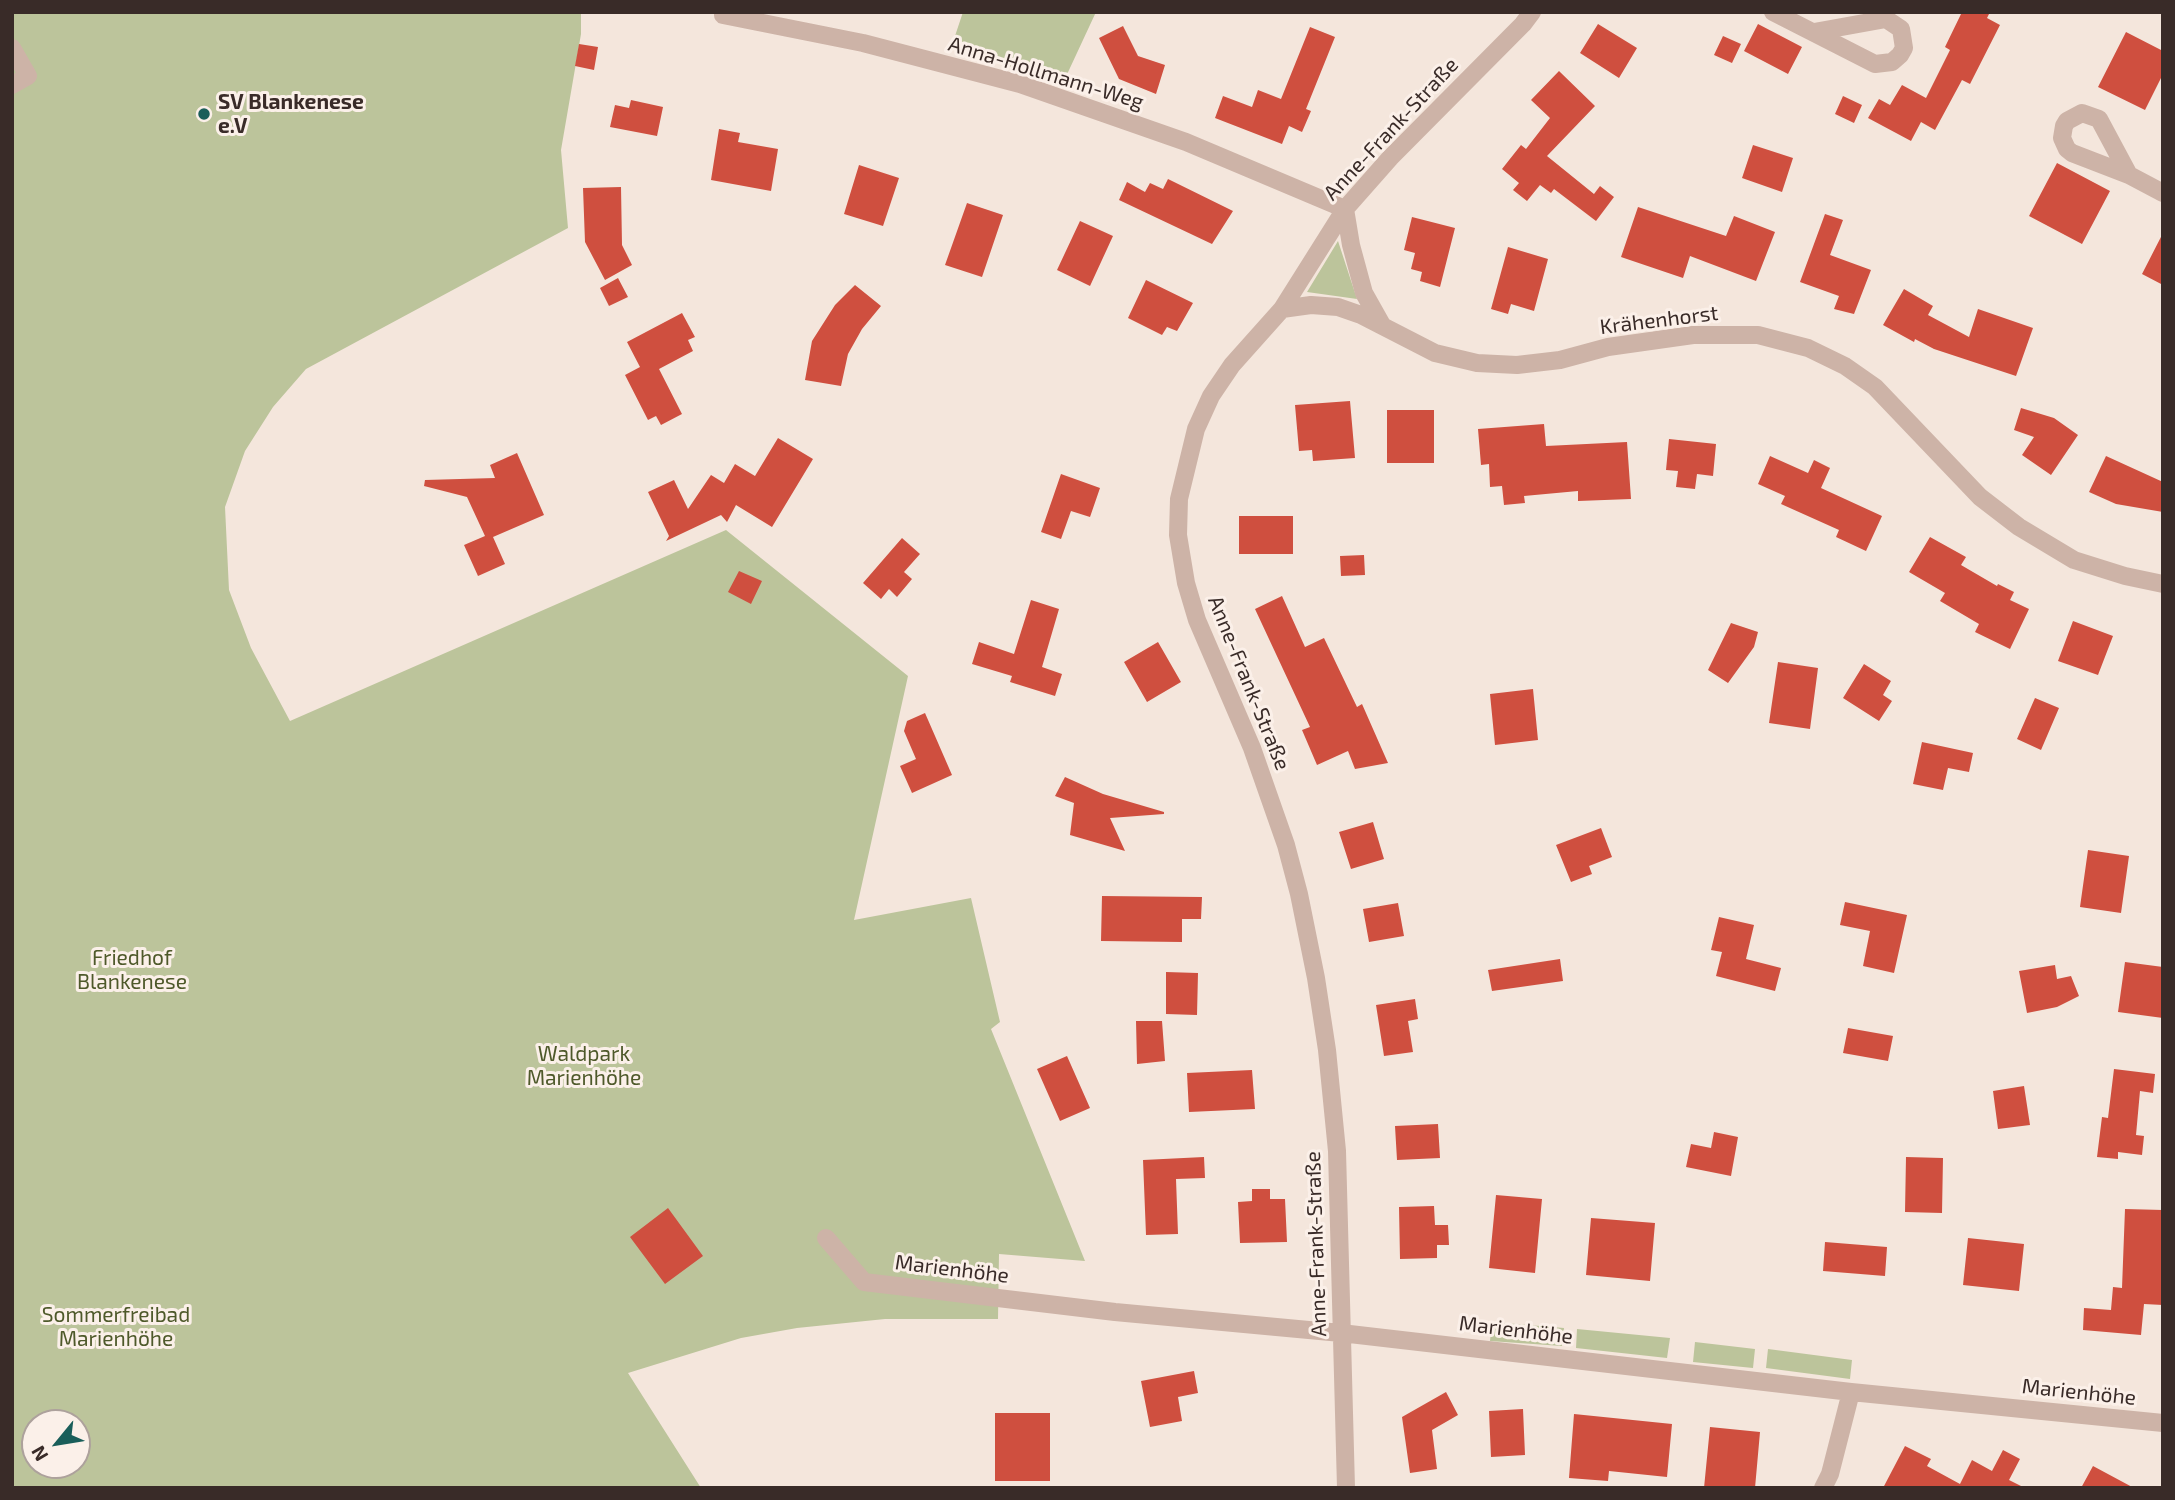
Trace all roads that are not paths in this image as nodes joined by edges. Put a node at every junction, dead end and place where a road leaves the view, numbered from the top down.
1 (1532, 12) edge
2 (1773, 12) edge
3 (723, 15) dead end
4 (1814, 32) dead end
5 (12, 48) edge
6 (12, 85) edge
7 (2129, 175) dead end
8 (2163, 193) edge
9 (1345, 209) junction
10 (1282, 309) junction
11 (1382, 325) junction
12 (2163, 584) edge
13 (826, 1238) dead end
14 (1341, 1333) junction
15 (1851, 1392) junction
16 (2163, 1423) edge
17 (1346, 1488) edge
18 (1823, 1488) edge

1 - 9 street, Anne-Frank-Straße
2 - 4 street
3 - 9 street, Anna-Hollmann-Weg
5 - 6 street
7 - 8 street
9 - 10 street, Anne-Frank-Straße
9 - 11 street
10 - 11 street, Krähenhorst
10 - 14 street, Anne-Frank-Straße
11 - 12 street, Krähenhorst
13 - 14 street, Marienhöhe
14 - 15 street, Marienhöhe
14 - 17 street, Anne-Frank-Straße
15 - 16 street, Marienhöhe
15 - 18 street

